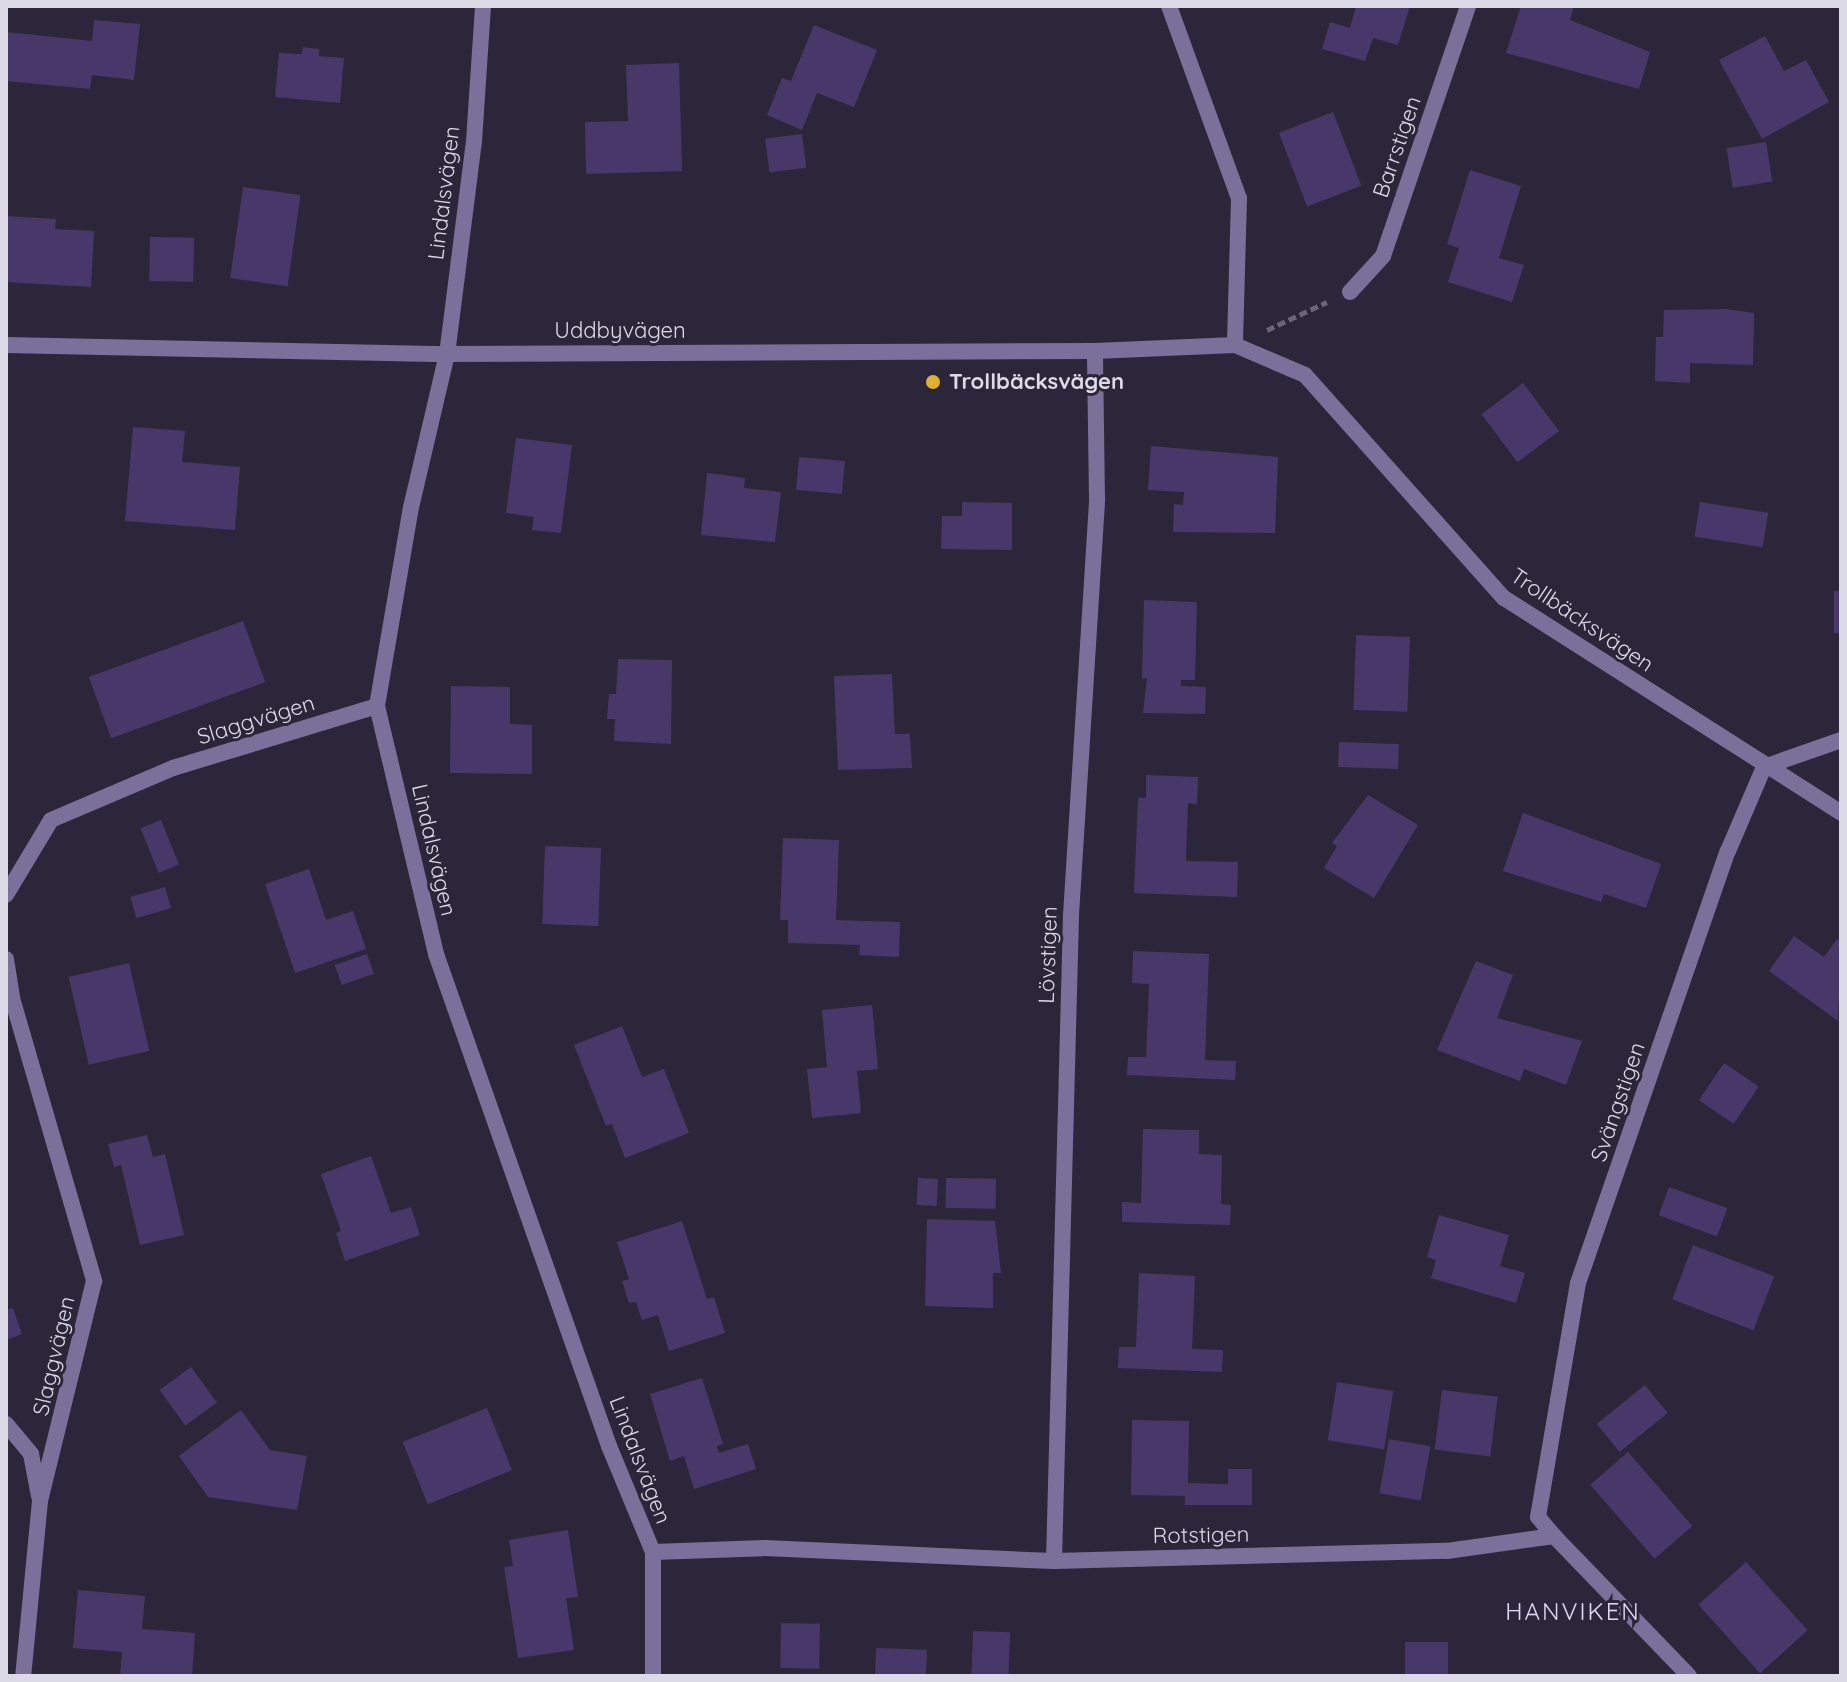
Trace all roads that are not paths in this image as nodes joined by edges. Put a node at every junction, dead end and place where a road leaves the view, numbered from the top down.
1 (483, 6) edge
2 (1169, 6) edge
3 (1468, 6) edge
4 (1350, 292) road end
5 (6, 345) edge
6 (1235, 345) junction
7 (1095, 351) junction
8 (447, 354) junction
9 (377, 706) junction
10 (1841, 740) edge
11 (1764, 767) junction
12 (1841, 813) edge
13 (6, 895) edge
14 (6, 959) edge
15 (6, 1424) edge
16 (40, 1501) junction
17 (1554, 1536) junction
18 (653, 1552) junction
19 (1054, 1561) junction
20 (23, 1676) edge
21 (653, 1676) edge
22 (1689, 1676) edge

1 - 8 street, Lindalsvägen
2 - 6 street
3 - 4 street, Barrstigen
5 - 8 street, Uddbyvägen
6 - 7 street, Uddbyvägen
6 - 11 street, Trollbäcksvägen
7 - 8 street, Uddbyvägen
7 - 19 street, Lövstigen
8 - 9 street, Lindalsvägen
9 - 13 street, Slaggvägen
9 - 18 street, Lindalsvägen
10 - 11 street
11 - 12 street, Trollbäcksvägen
11 - 17 street, Svängstigen
14 - 16 street, Slaggvägen
15 - 16 street
16 - 20 street, Slaggvägen
17 - 19 street, Rotstigen
17 - 22 street
18 - 19 street, Rotstigen
18 - 21 street, Lindalsvägen

